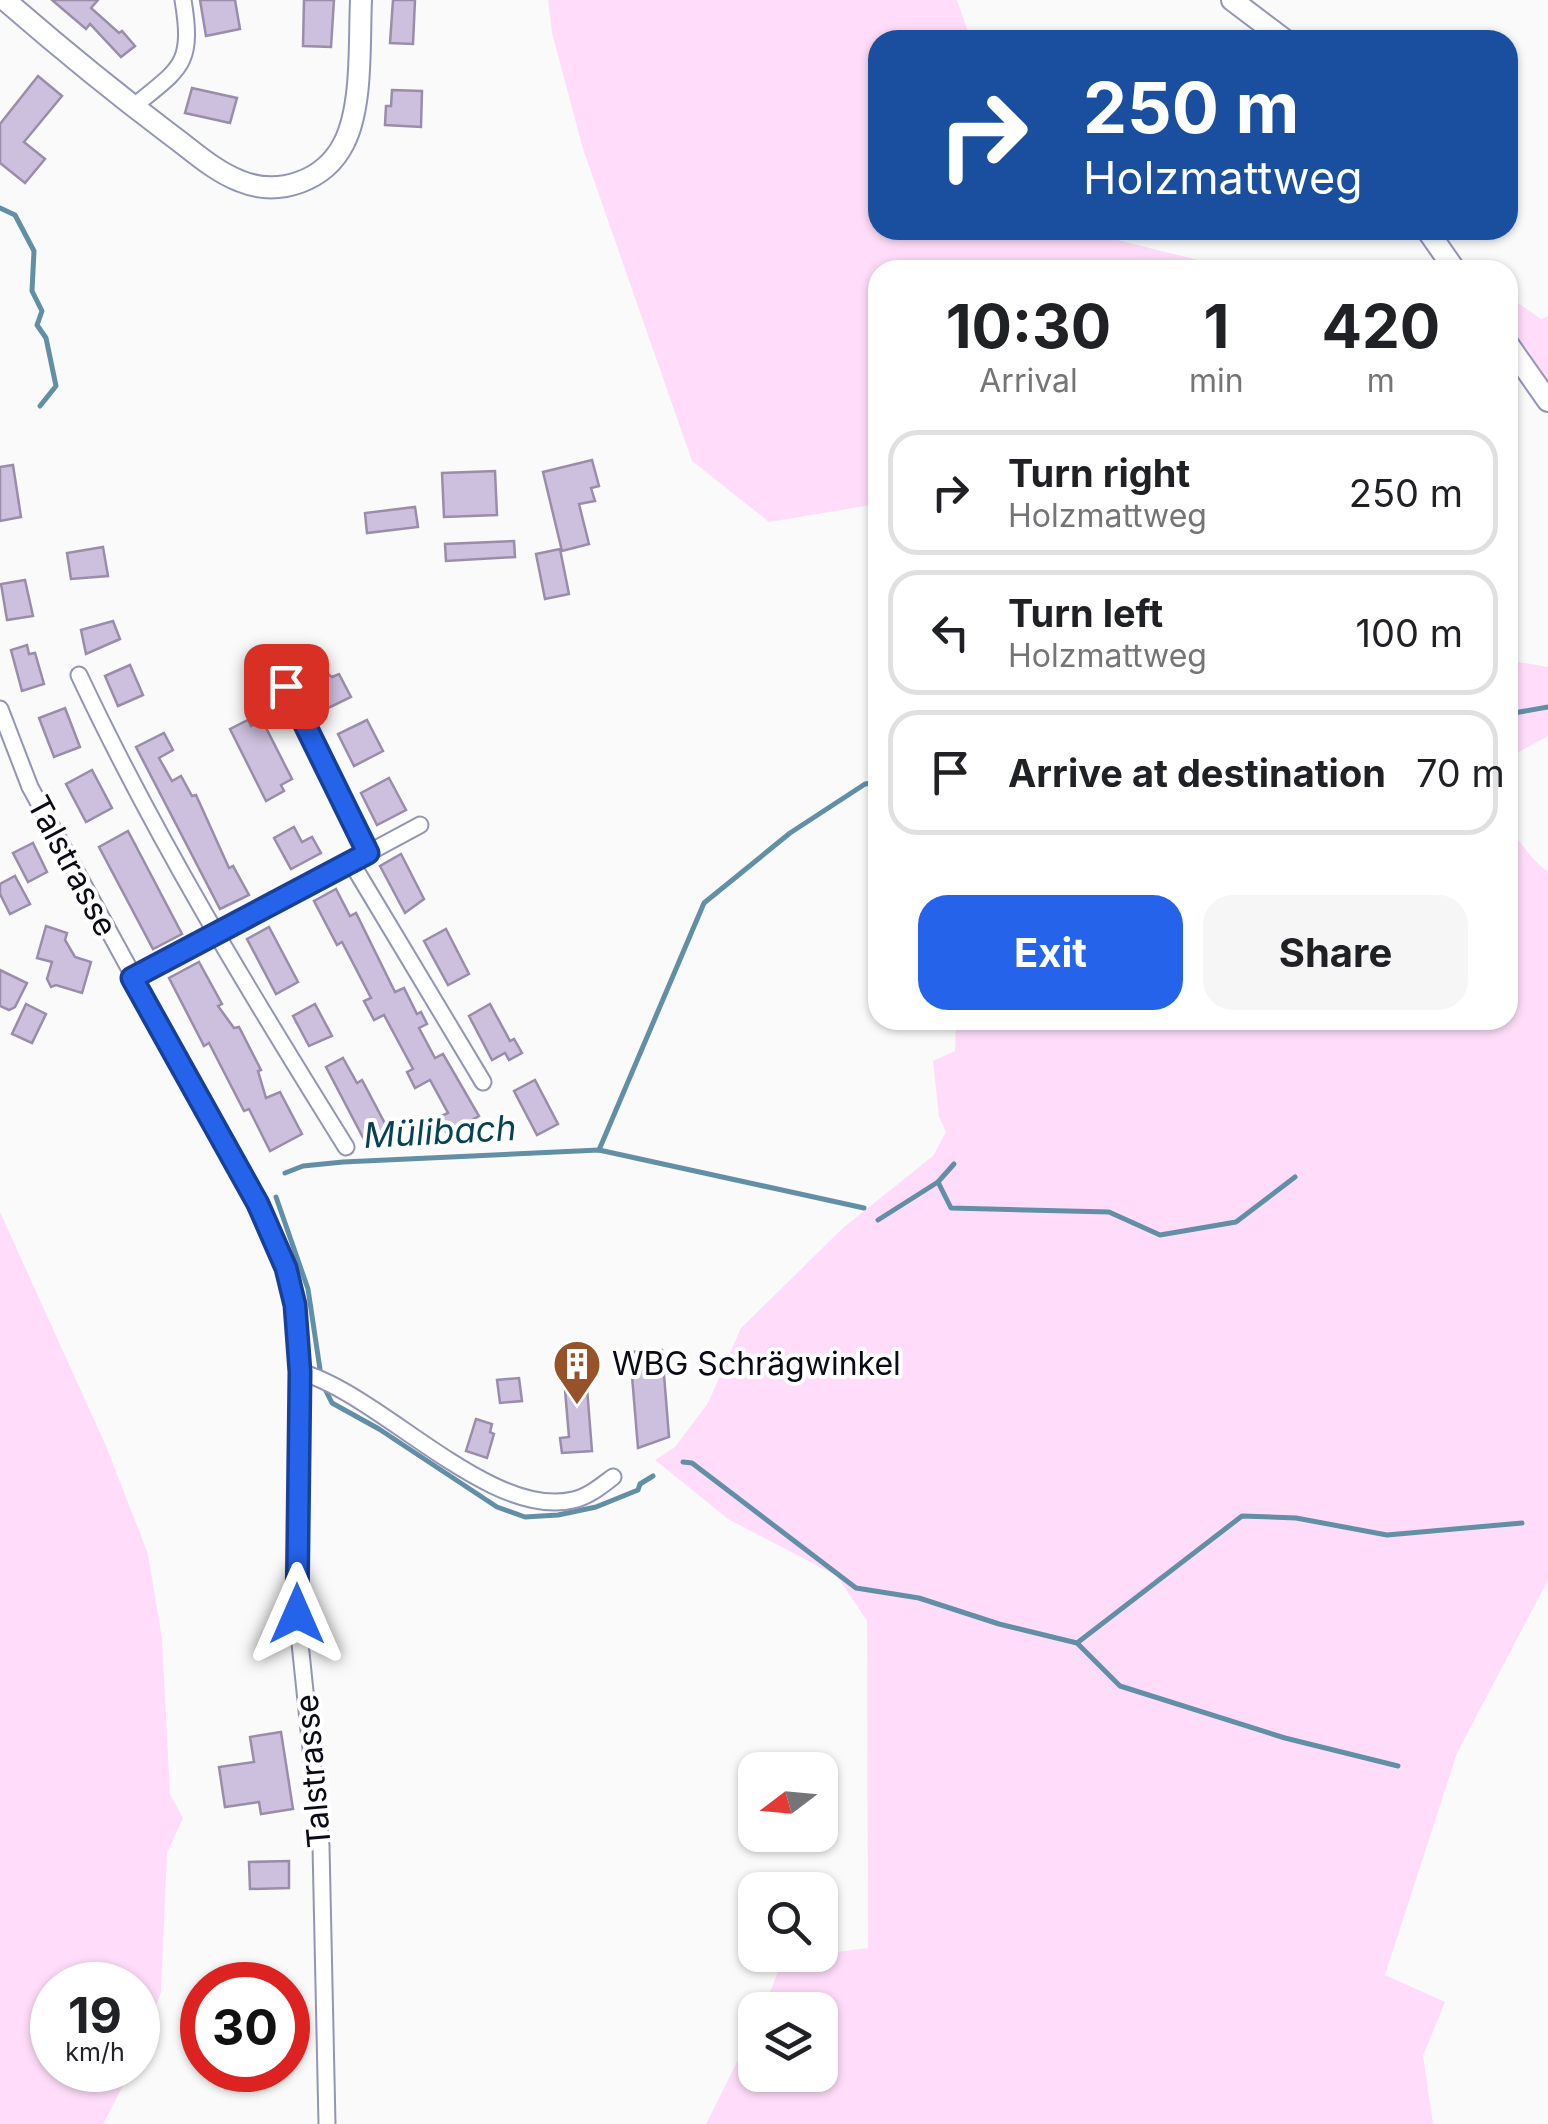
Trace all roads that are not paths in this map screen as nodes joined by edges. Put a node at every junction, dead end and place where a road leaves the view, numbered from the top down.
1 (5, 0) edge
2 (183, 0) edge
3 (361, 0) edge
4 (1232, 0) edge
5 (1272, 30) edge
6 (133, 107) junction
7 (1518, 358) edge
8 (1548, 401) edge
9 (79, 675) dead end
10 (286, 686) dead end
11 (0, 709) edge
12 (420, 826) dead end
13 (368, 853) junction
14 (351, 862) junction
15 (214, 935) junction
16 (132, 978) junction
17 (483, 1082) dead end
18 (346, 1147) dead end
19 (314, 1376) junction
20 (613, 1477) dead end
21 (327, 2124) edge

1 - 6 street
2 - 6 street
3 - 6 street
4 - 5 street
7 - 8 street
9 - 15 street
10 - 13 street
11 - 16 street, Talstrasse
12 - 13 street
13 - 14 street
14 - 15 street
14 - 17 street
15 - 16 street
15 - 18 street
16 - 19 street, Talstrasse
19 - 20 street
19 - 21 street, Talstrasse

